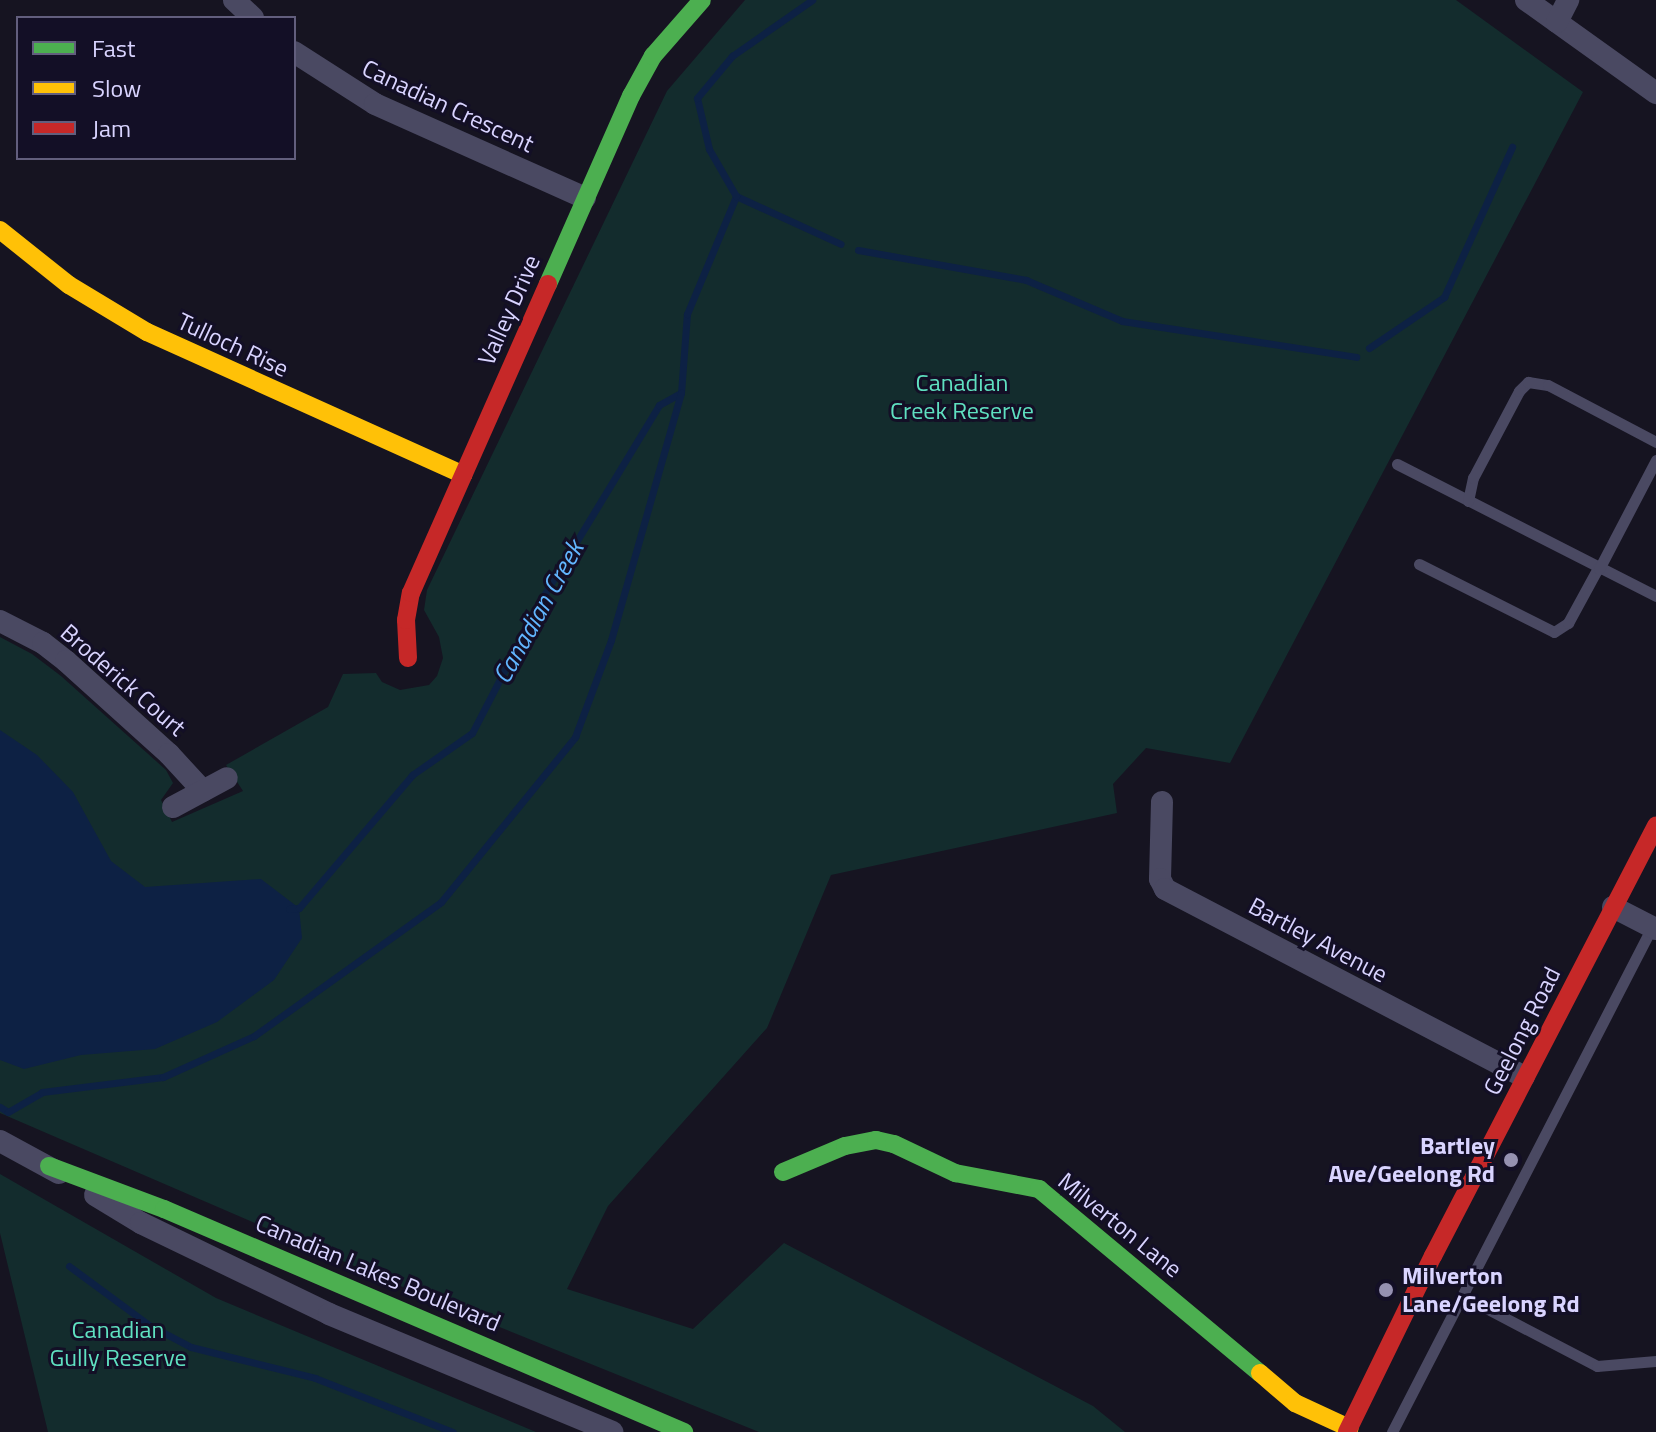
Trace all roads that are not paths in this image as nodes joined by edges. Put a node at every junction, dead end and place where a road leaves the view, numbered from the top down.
1 (234, 0) edge
2 (702, 0) edge
3 (1526, 0) edge
4 (1568, 0) edge
5 (251, 16) edge
6 (1557, 22) junction
7 (296, 53) edge
8 (1656, 93) edge
9 (585, 198) junction
10 (0, 230) edge
11 (1656, 442) edge
12 (1656, 460) edge
13 (1397, 464) dead end
14 (463, 475) junction
15 (1468, 501) junction
16 (1419, 564) dead end
17 (1598, 568) junction
18 (1656, 596) edge
19 (0, 621) edge
20 (408, 658) dead end
21 (227, 778) dead end
22 (203, 791) junction
23 (1162, 802) dead end
24 (173, 807) dead end
25 (1656, 825) edge
26 (1613, 907) junction
27 (1654, 928) edge
28 (1524, 1077) junction
29 (0, 1141) edge
30 (49, 1166) junction
31 (783, 1172) dead end
32 (1463, 1296) junction
33 (1656, 1361) edge
34 (1348, 1430) edge
35 (612, 1432) edge
36 (684, 1432) edge
37 (1392, 1432) edge

1 - 5 street
2 - 9 street, Valley Drive
3 - 6 street
4 - 6 street
6 - 8 street
7 - 9 street, Canadian Crescent
9 - 14 street, Valley Drive
10 - 14 street, Tulloch Rise
11 - 15 lane
12 - 17 lane
13 - 15 lane
14 - 20 street, Valley Drive
15 - 17 lane
16 - 17 lane
17 - 18 lane
19 - 22 street, Broderick Court
21 - 22 street
22 - 24 street
23 - 28 street, Bartley Avenue
25 - 26 street, Geelong Road
26 - 27 street
26 - 28 street, Geelong Road
27 - 32 lane
28 - 34 street, Geelong Road
29 - 30 street, Canadian Lakes Boulevard
30 - 35 street, Canadian Lakes Boulevard
30 - 36 street, Canadian Lakes Boulevard
31 - 34 street, Milverton Lane
32 - 33 lane
32 - 37 lane

